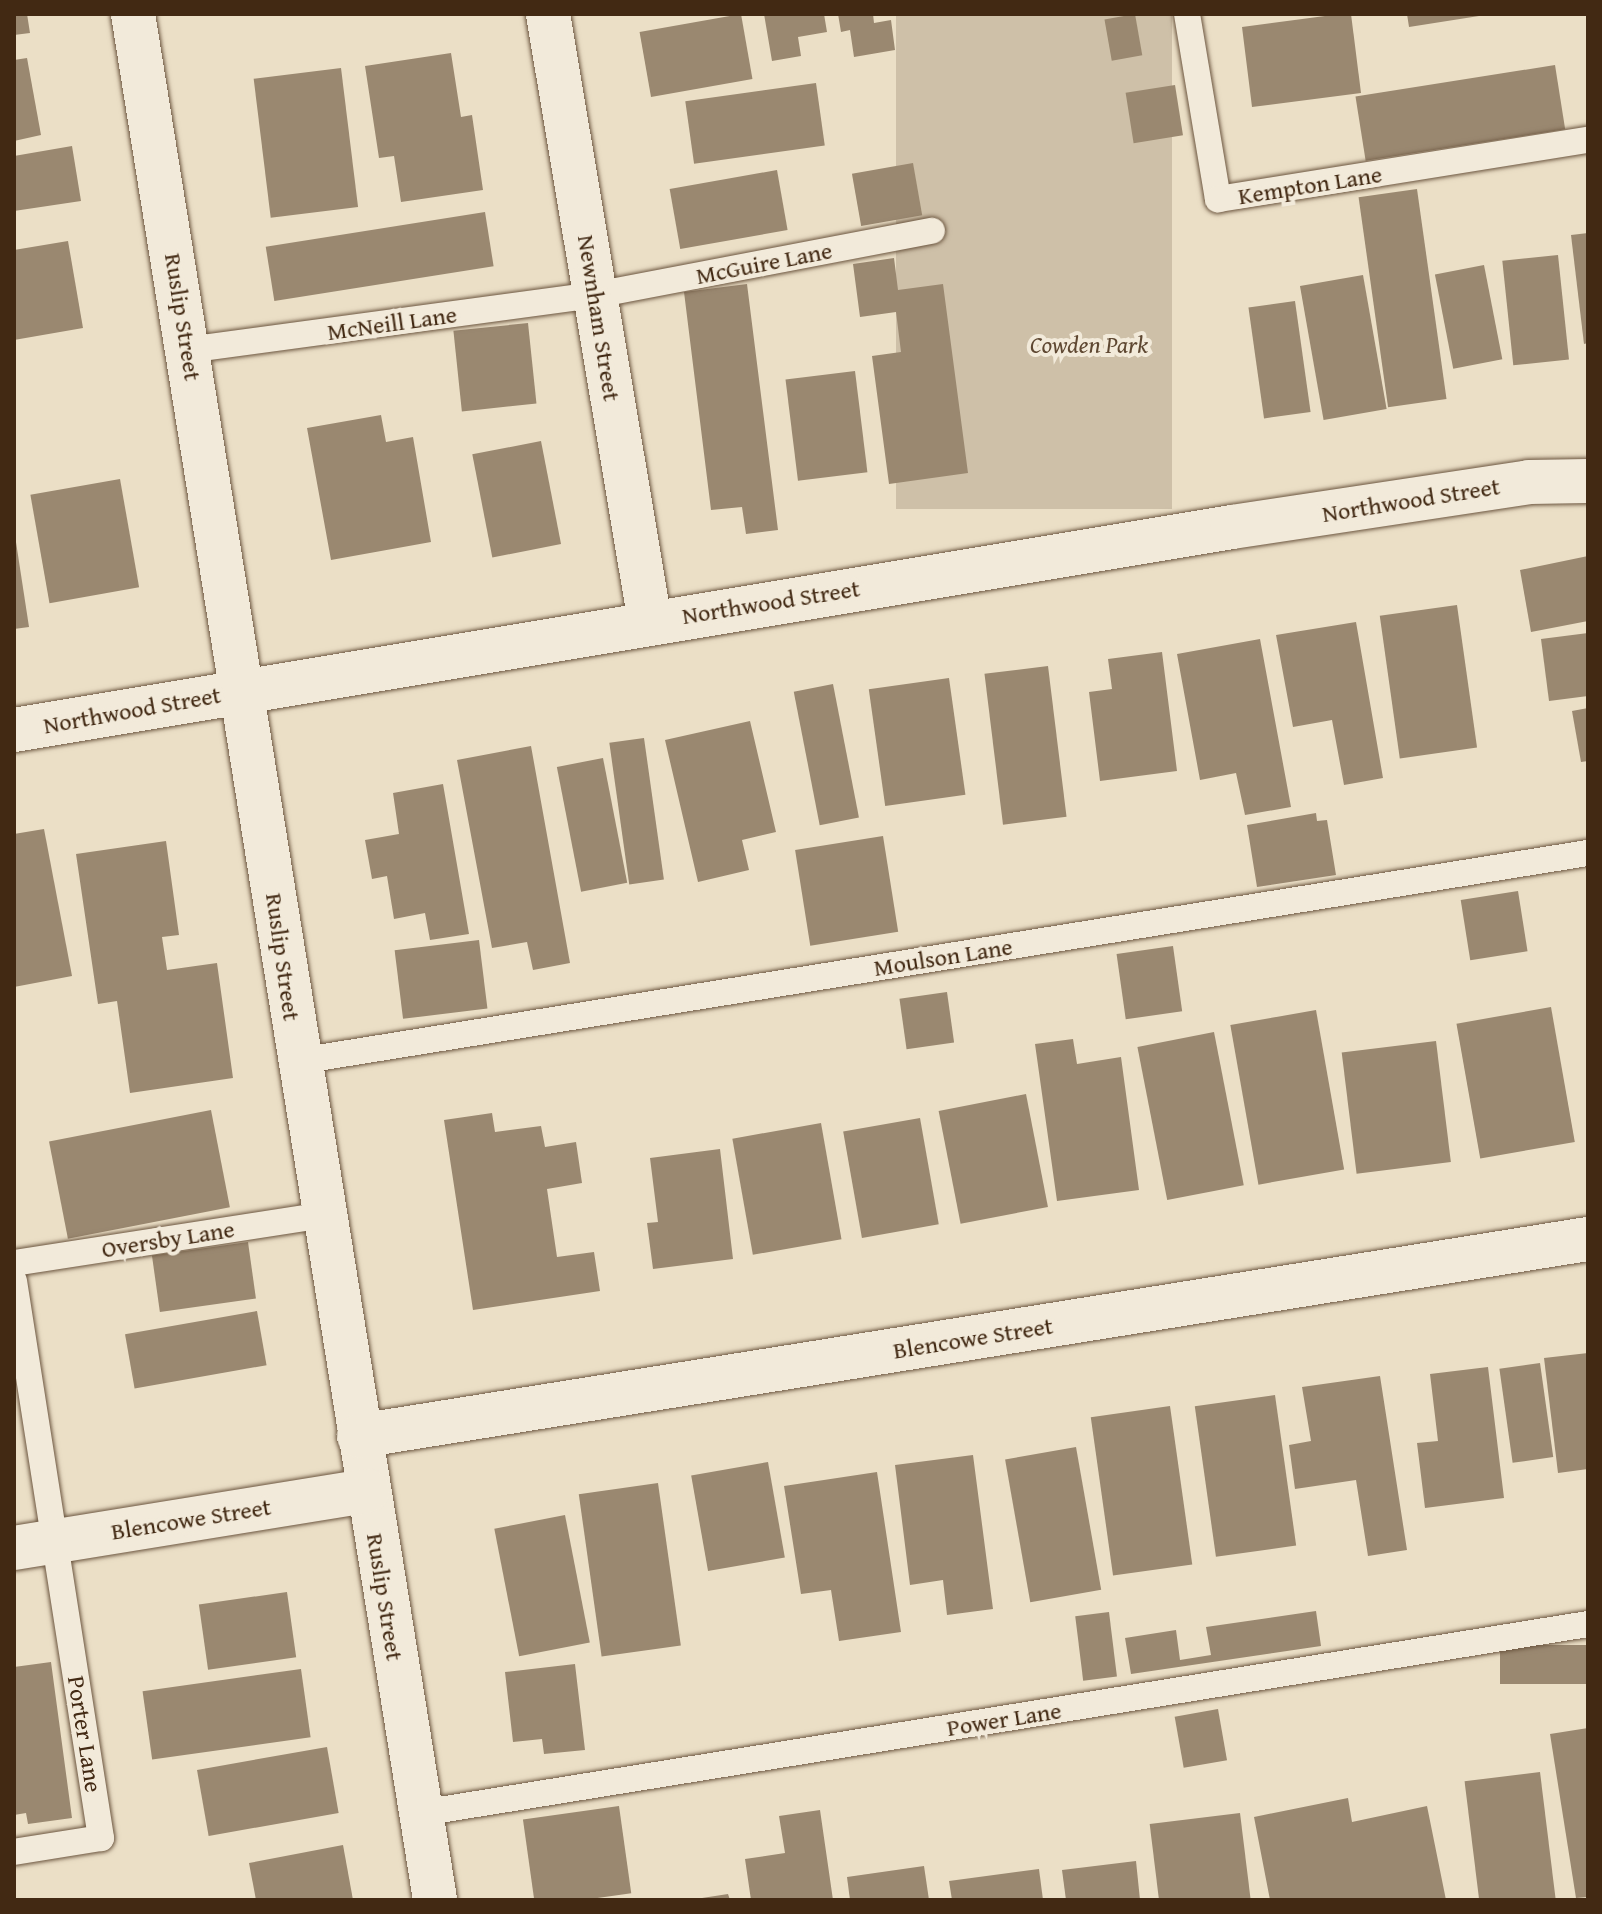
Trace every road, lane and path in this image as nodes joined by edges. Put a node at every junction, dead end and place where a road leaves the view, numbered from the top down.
1 (135, 14) edge
2 (548, 14) edge
3 (1187, 14) edge
4 (1588, 140) edge
5 (932, 231) dead end
6 (595, 295) junction
7 (188, 350) junction
8 (1588, 461) edge
9 (1588, 481) edge
10 (1529, 482) junction
11 (650, 622) junction
12 (244, 690) junction
13 (14, 730) edge
14 (1588, 853) edge
15 (299, 1061) junction
16 (323, 1215) junction
17 (1588, 1239) edge
18 (14, 1263) edge
19 (14, 1281) edge
20 (359, 1436) junction
21 (367, 1491) junction
22 (34, 1545) edge
23 (1588, 1624) edge
24 (421, 1813) junction
25 (14, 1852) edge
26 (435, 1900) edge

1 - 7 street, Ruslip Street
2 - 6 street, Newnham Street
3 - 4 lane, Kempton Lane
5 - 6 lane, McGuire Lane
6 - 7 lane, McNeill Lane
6 - 11 street, Newnham Street
7 - 12 street, Ruslip Street
8 - 10 street, Northwood Street
9 - 10 street, Northwood Street
10 - 11 street, Northwood Street
11 - 12 street, Northwood Street
12 - 13 street, Northwood Street
12 - 15 street, Ruslip Street
14 - 15 lane, Moulson Lane
15 - 16 street, Ruslip Street
16 - 18 lane, Oversby Lane
16 - 20 street, Ruslip Street
17 - 20 street, Blencowe Street
19 - 22 lane
20 - 21 street, Ruslip Street
21 - 22 street, Blencowe Street
21 - 24 street, Ruslip Street
22 - 25 lane, Porter Lane
23 - 24 lane, Power Lane
24 - 26 street, Ruslip Street

